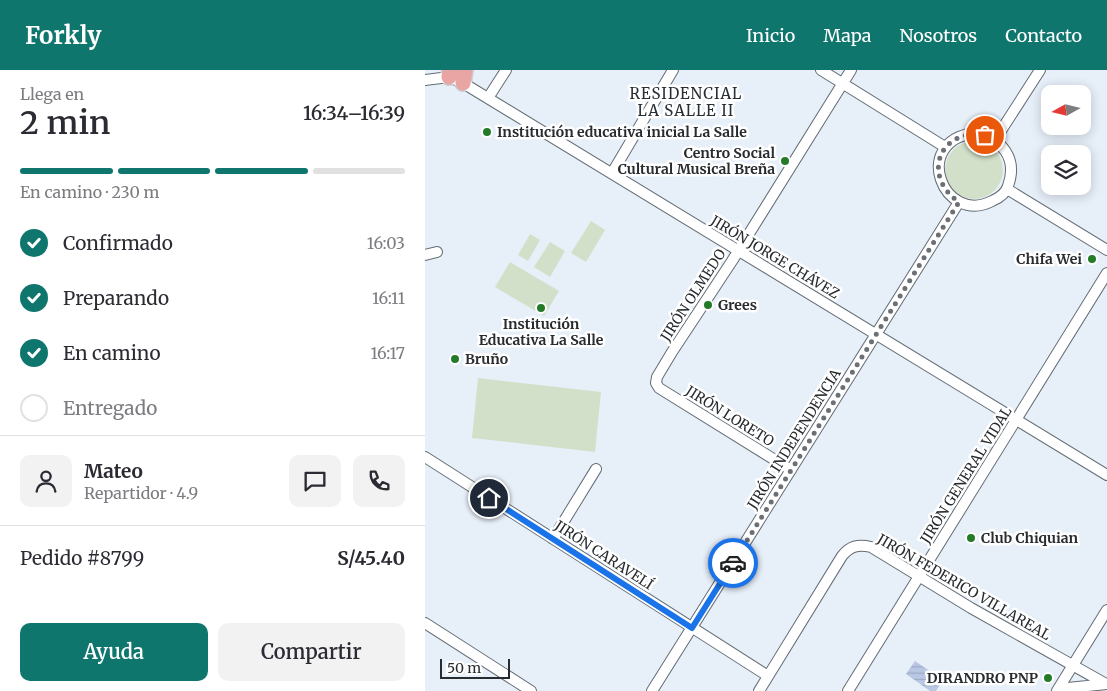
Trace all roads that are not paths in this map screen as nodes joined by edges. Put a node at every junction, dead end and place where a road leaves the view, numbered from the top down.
1 (506, 70) edge
2 (673, 70) edge
3 (821, 70) edge
4 (851, 70) edge
5 (1039, 70) edge
6 (449, 73) edge
7 (464, 76) edge
8 (425, 80) edge
9 (843, 83) junction
10 (488, 98) junction
11 (995, 140) junction
12 (945, 147) junction
13 (612, 173) junction
14 (1007, 189) junction
15 (959, 202) junction
16 (739, 250) junction
17 (1107, 250) edge
18 (437, 252) dead end
19 (425, 255) edge
20 (1107, 273) edge
21 (876, 334) junction
22 (656, 383) joint
23 (1017, 420) junction
24 (425, 457) edge
25 (596, 469) dead end
26 (791, 470) junction
27 (1107, 475) edge
28 (553, 539) junction
29 (919, 576) junction
30 (1107, 610) edge
31 (425, 623) edge
32 (692, 628) junction
33 (1072, 666) junction
34 (768, 676) junction
35 (1106, 684) edge
36 (1058, 690) edge
37 (531, 691) edge
38 (652, 691) edge
39 (759, 691) edge
40 (848, 691) edge

1 - 10 street
2 - 13 street
3 - 9 street
4 - 9 street, JIRÓN OLMEDO
5 - 11 street
6 - 7 street, JIRÓN JORGE CHÁVEZ
6 - 8 street, JIRÓN JORGE CHÁVEZ
7 - 10 street, JIRÓN JORGE CHÁVEZ
9 - 12 street
9 - 16 street, JIRÓN OLMEDO
10 - 13 street, JIRÓN JORGE CHÁVEZ
11 - 12 street
11 - 14 street
12 - 15 street
13 - 16 street, JIRÓN JORGE CHÁVEZ
14 - 15 street
14 - 17 street
15 - 21 street, JIRÓN INDEPENDENCIA
16 - 21 street, JIRÓN JORGE CHÁVEZ
16 - 22 street, JIRÓN OLMEDO
18 - 19 street
20 - 23 street, JIRÓN GENERAL VIDAL
21 - 23 street, JIRÓN JORGE CHÁVEZ
21 - 26 street, JIRÓN INDEPENDENCIA
22 - 26 street, JIRÓN LORETO
23 - 27 street, JIRÓN JORGE CHÁVEZ
23 - 29 street, JIRÓN GENERAL VIDAL
24 - 28 street, JIRÓN CARAVELÍ
25 - 28 street
26 - 32 street, JIRÓN INDEPENDENCIA
28 - 32 street, JIRÓN CARAVELÍ
29 - 33 street, JIRÓN FEDERICO VILLAREAL
29 - 34 street, JIRÓN FEDERICO VILLAREAL
29 - 40 street, JIRÓN GENERAL VIDAL
30 - 33 street
31 - 37 street
32 - 34 street, JIRÓN CARAVELÍ
32 - 38 street, JIRÓN INDEPENDENCIA
33 - 35 street, JIRÓN FEDERICO VILLAREAL
33 - 36 street
34 - 39 street, JIRÓN FEDERICO VILLAREAL
35 - 36 street

